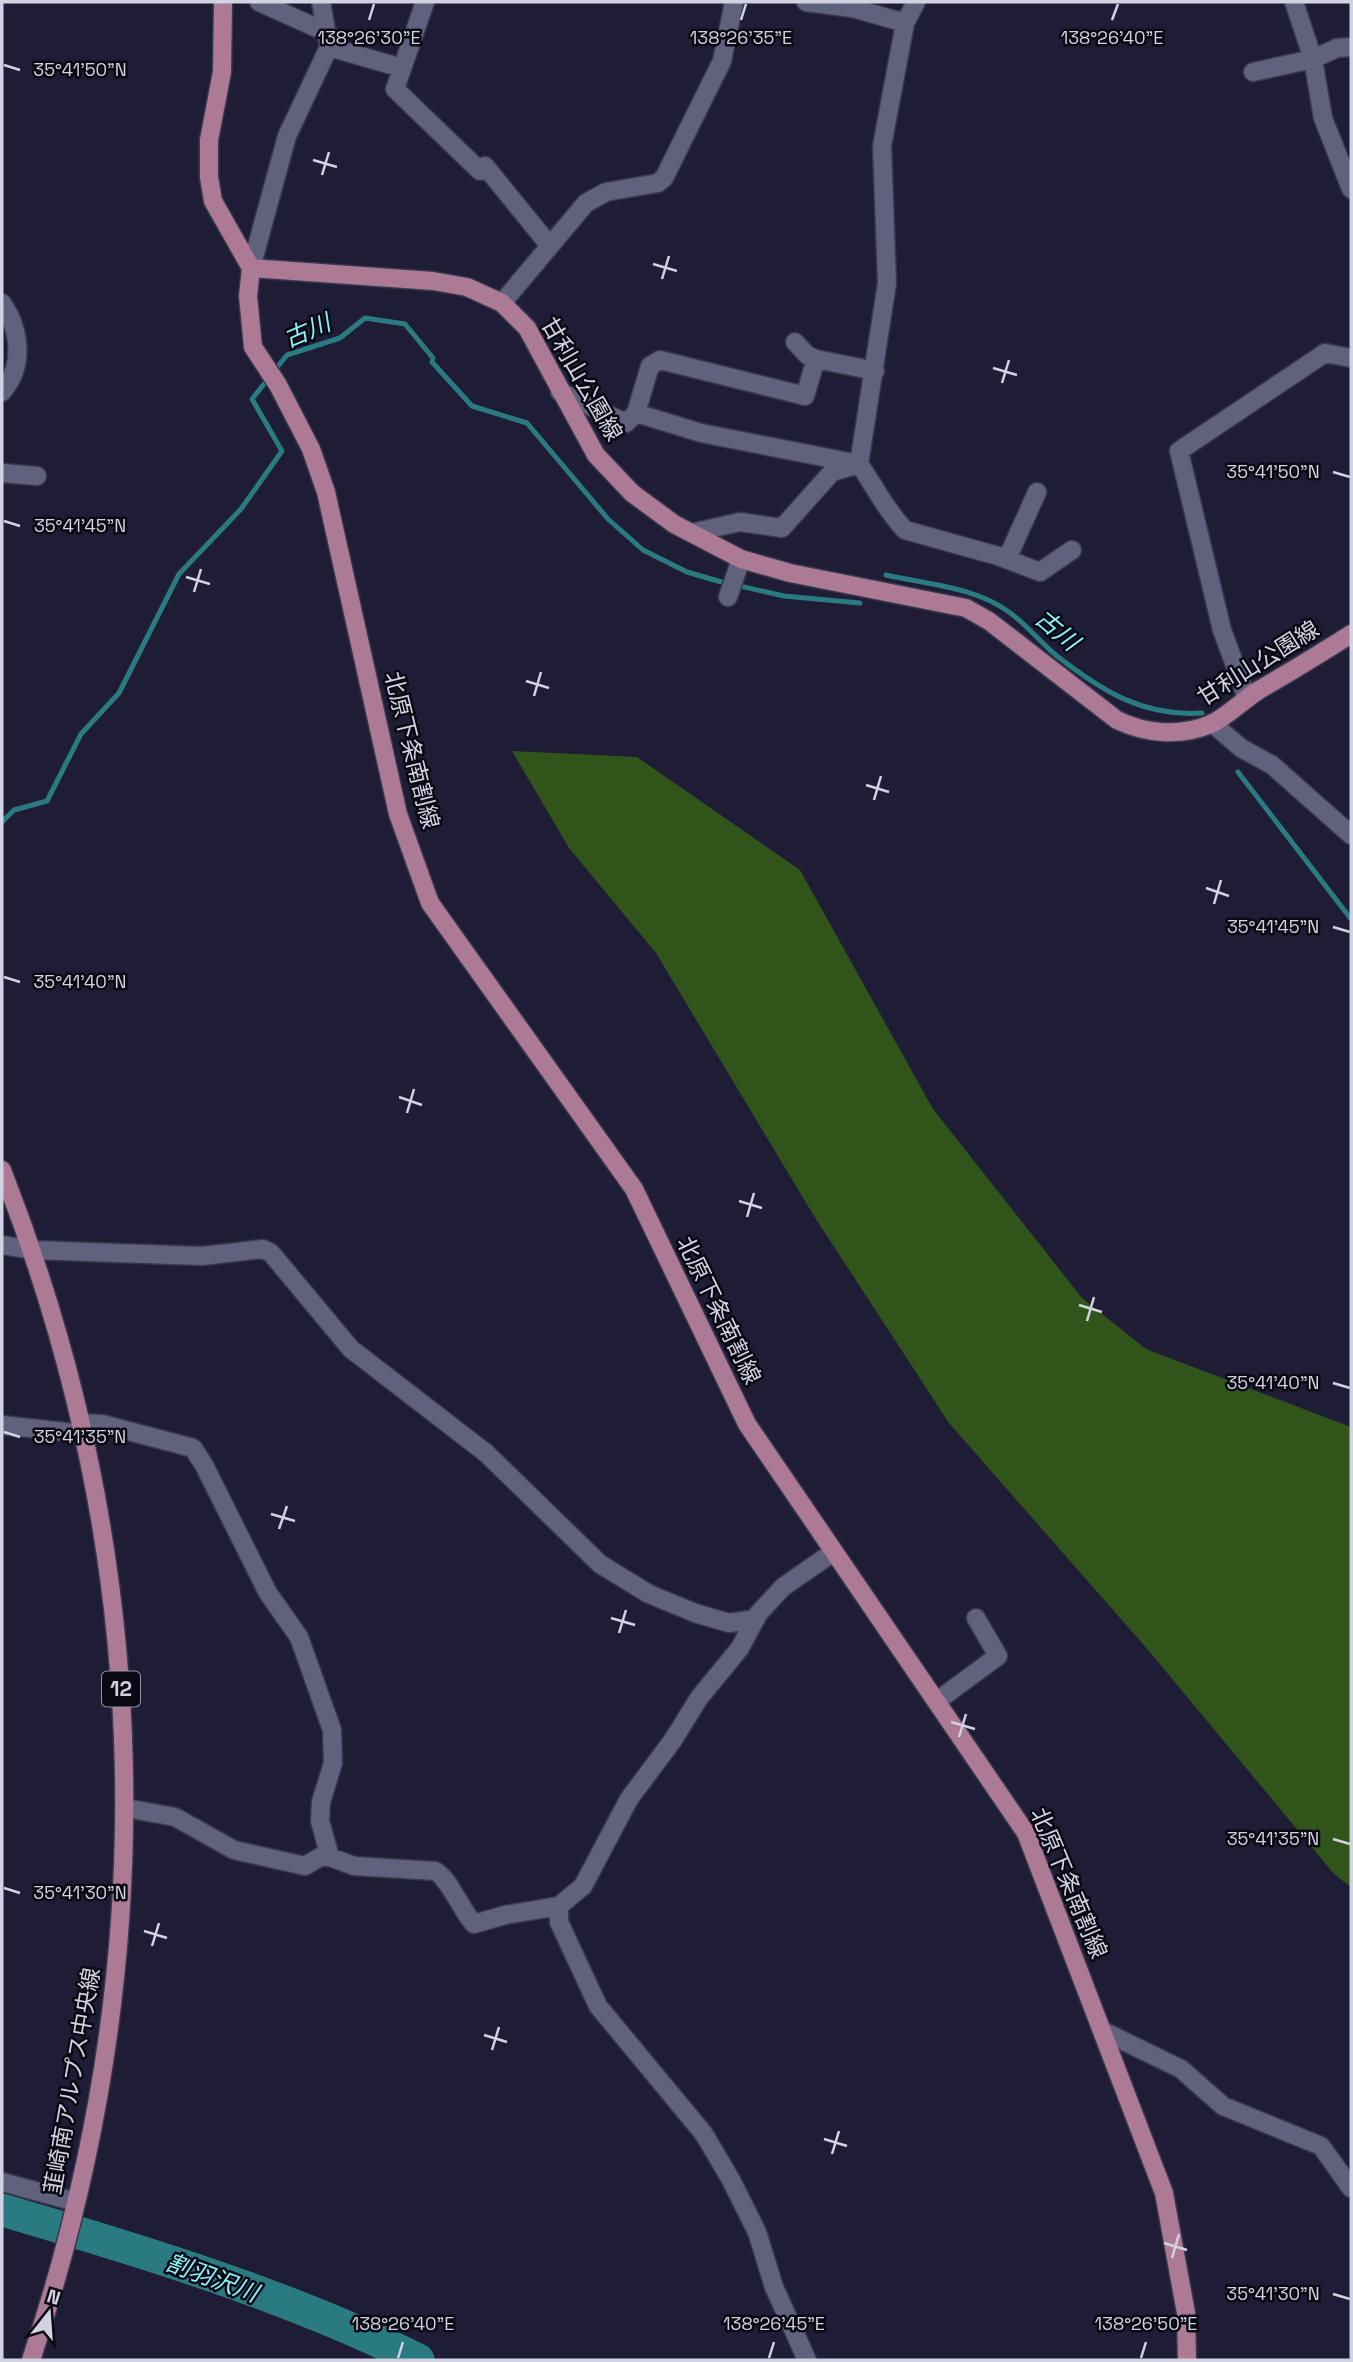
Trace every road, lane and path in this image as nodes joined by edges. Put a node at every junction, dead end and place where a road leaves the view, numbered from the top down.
1 (223, 2) edge
2 (259, 2) edge
3 (321, 2) edge
4 (425, 2) edge
5 (734, 2) edge
6 (806, 2) edge
7 (916, 2) edge
8 (1294, 2) edge
9 (854, 5) edge
10 (905, 23) junction
11 (328, 40) junction
12 (1351, 47) edge
13 (1313, 60) junction
14 (402, 68) junction
15 (1253, 72) dead end
16 (1351, 189) edge
17 (550, 246) junction
18 (251, 268) junction
19 (2, 303) edge
20 (502, 303) junction
21 (795, 342) dead end
22 (1351, 358) edge
23 (816, 359) junction
24 (874, 371) junction
25 (2, 391) edge
26 (560, 392) junction
27 (636, 413) junction
28 (859, 464) junction
29 (2, 472) edge
30 (37, 476) dead end
31 (1037, 492) dead end
32 (691, 533) junction
33 (1072, 550) dead end
34 (1007, 559) junction
35 (739, 566) junction
36 (728, 597) dead end
37 (1351, 634) edge
38 (1247, 698) junction
39 (1213, 723) junction
40 (1351, 835) edge
41 (2, 1170) edge
42 (2, 1245) edge
43 (33, 1250) junction
44 (2, 1425) edge
45 (83, 1429) junction
46 (832, 1553) junction
47 (976, 1618) dead end
48 (756, 1619) junction
49 (937, 1701) junction
50 (126, 1808) junction
51 (330, 1857) junction
52 (559, 1906) junction
53 (1103, 2031) junction
54 (2, 2182) edge
55 (1351, 2188) edge
56 (74, 2210) junction
57 (31, 2360) edge
58 (807, 2360) edge
59 (1187, 2360) edge

1 - 18 main road
2 - 11 street
3 - 11 street
4 - 14 street
5 - 17 street
6 - 9 street
7 - 10 street
8 - 13 street
9 - 10 street
10 - 24 street
11 - 14 street
11 - 18 street
12 - 13 street
13 - 15 street
13 - 16 street
14 - 17 street
17 - 20 street
18 - 20 main road, 甘利山公園線
18 - 46 main road, 北原下条南割線
19 - 25 street
20 - 26 main road, 甘利山公園線
21 - 23 street
22 - 38 street
23 - 24 street
23 - 27 street
24 - 28 street
26 - 27 street
26 - 32 main road, 甘利山公園線
27 - 28 street
28 - 32 street
28 - 34 street
29 - 30 street
31 - 34 street
32 - 35 main road, 甘利山公園線
33 - 34 street
35 - 36 street
35 - 39 main road, 甘利山公園線
37 - 38 main road, 甘利山公園線
38 - 39 main road, 甘利山公園線
39 - 40 street
41 - 43 main road, 韮崎南アルプス中央線 / 12
42 - 43 street
43 - 45 main road, 韮崎南アルプス中央線 / 12
43 - 48 street
44 - 45 street
45 - 50 main road, 韮崎南アルプス中央線 / 12
45 - 51 street
46 - 48 street
46 - 49 main road, 北原下条南割線
47 - 49 street
48 - 52 street
49 - 53 main road, 北原下条南割線
50 - 51 street
50 - 56 main road, 韮崎南アルプス中央線 / 12
51 - 52 street
52 - 58 street
53 - 55 street
53 - 59 main road, 北原下条南割線
54 - 56 street
56 - 57 main road, 12

